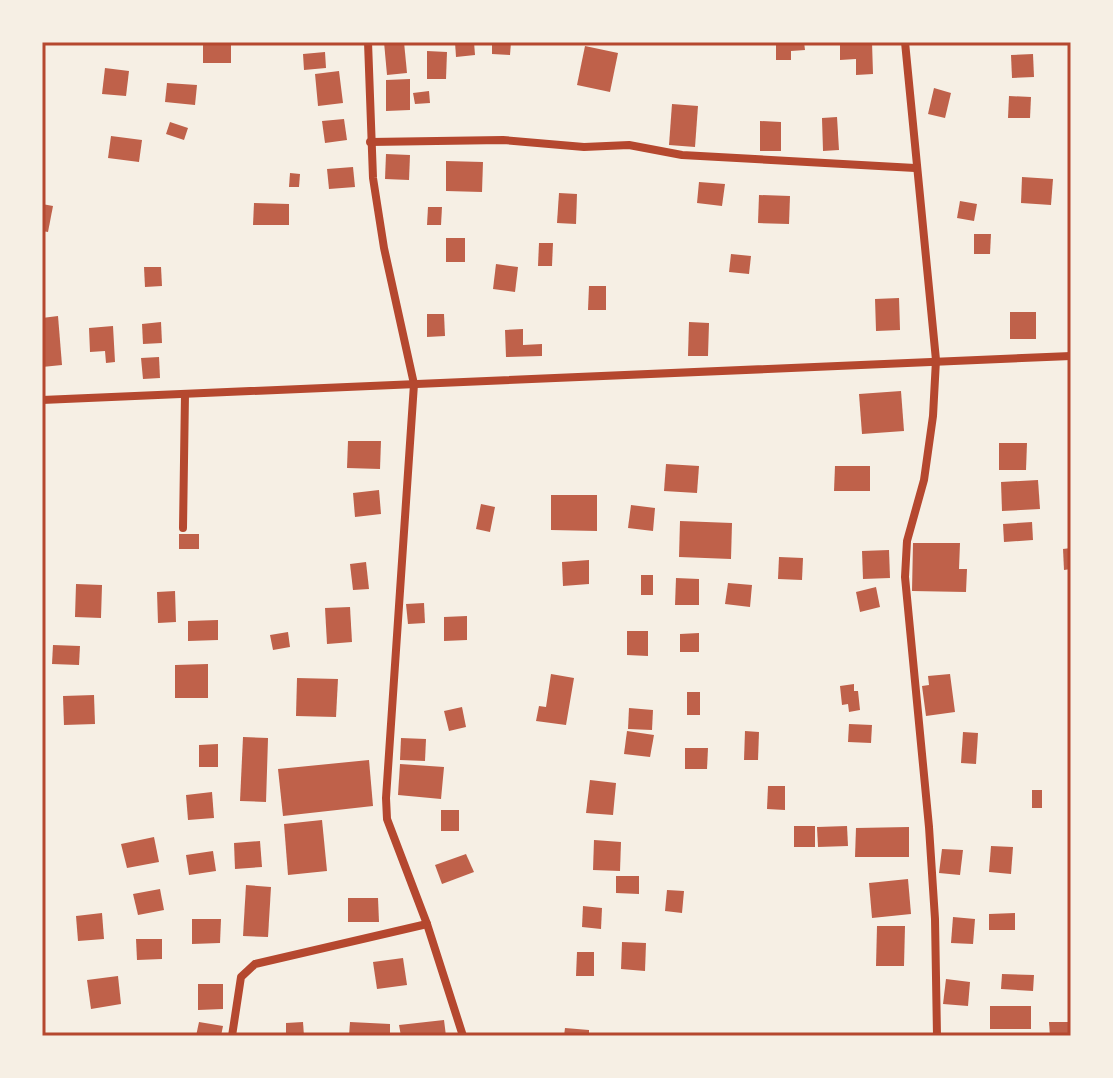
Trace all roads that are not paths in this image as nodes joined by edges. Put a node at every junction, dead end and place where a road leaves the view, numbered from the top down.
1 (368, 42) edge
2 (905, 42) edge
3 (370, 142) junction
4 (915, 168) junction
5 (1071, 356) edge
6 (936, 360) junction
7 (414, 384) junction
8 (185, 394) junction
9 (42, 400) edge
10 (183, 528) dead end
11 (427, 924) junction
12 (232, 1036) edge
13 (463, 1036) edge
14 (937, 1036) edge

1 - 3 street
2 - 4 street
3 - 4 street
3 - 7 street
4 - 6 street
5 - 6 street
6 - 7 street
6 - 14 street
7 - 8 street
7 - 11 street
8 - 9 street
8 - 10 street
11 - 12 street
11 - 13 street

